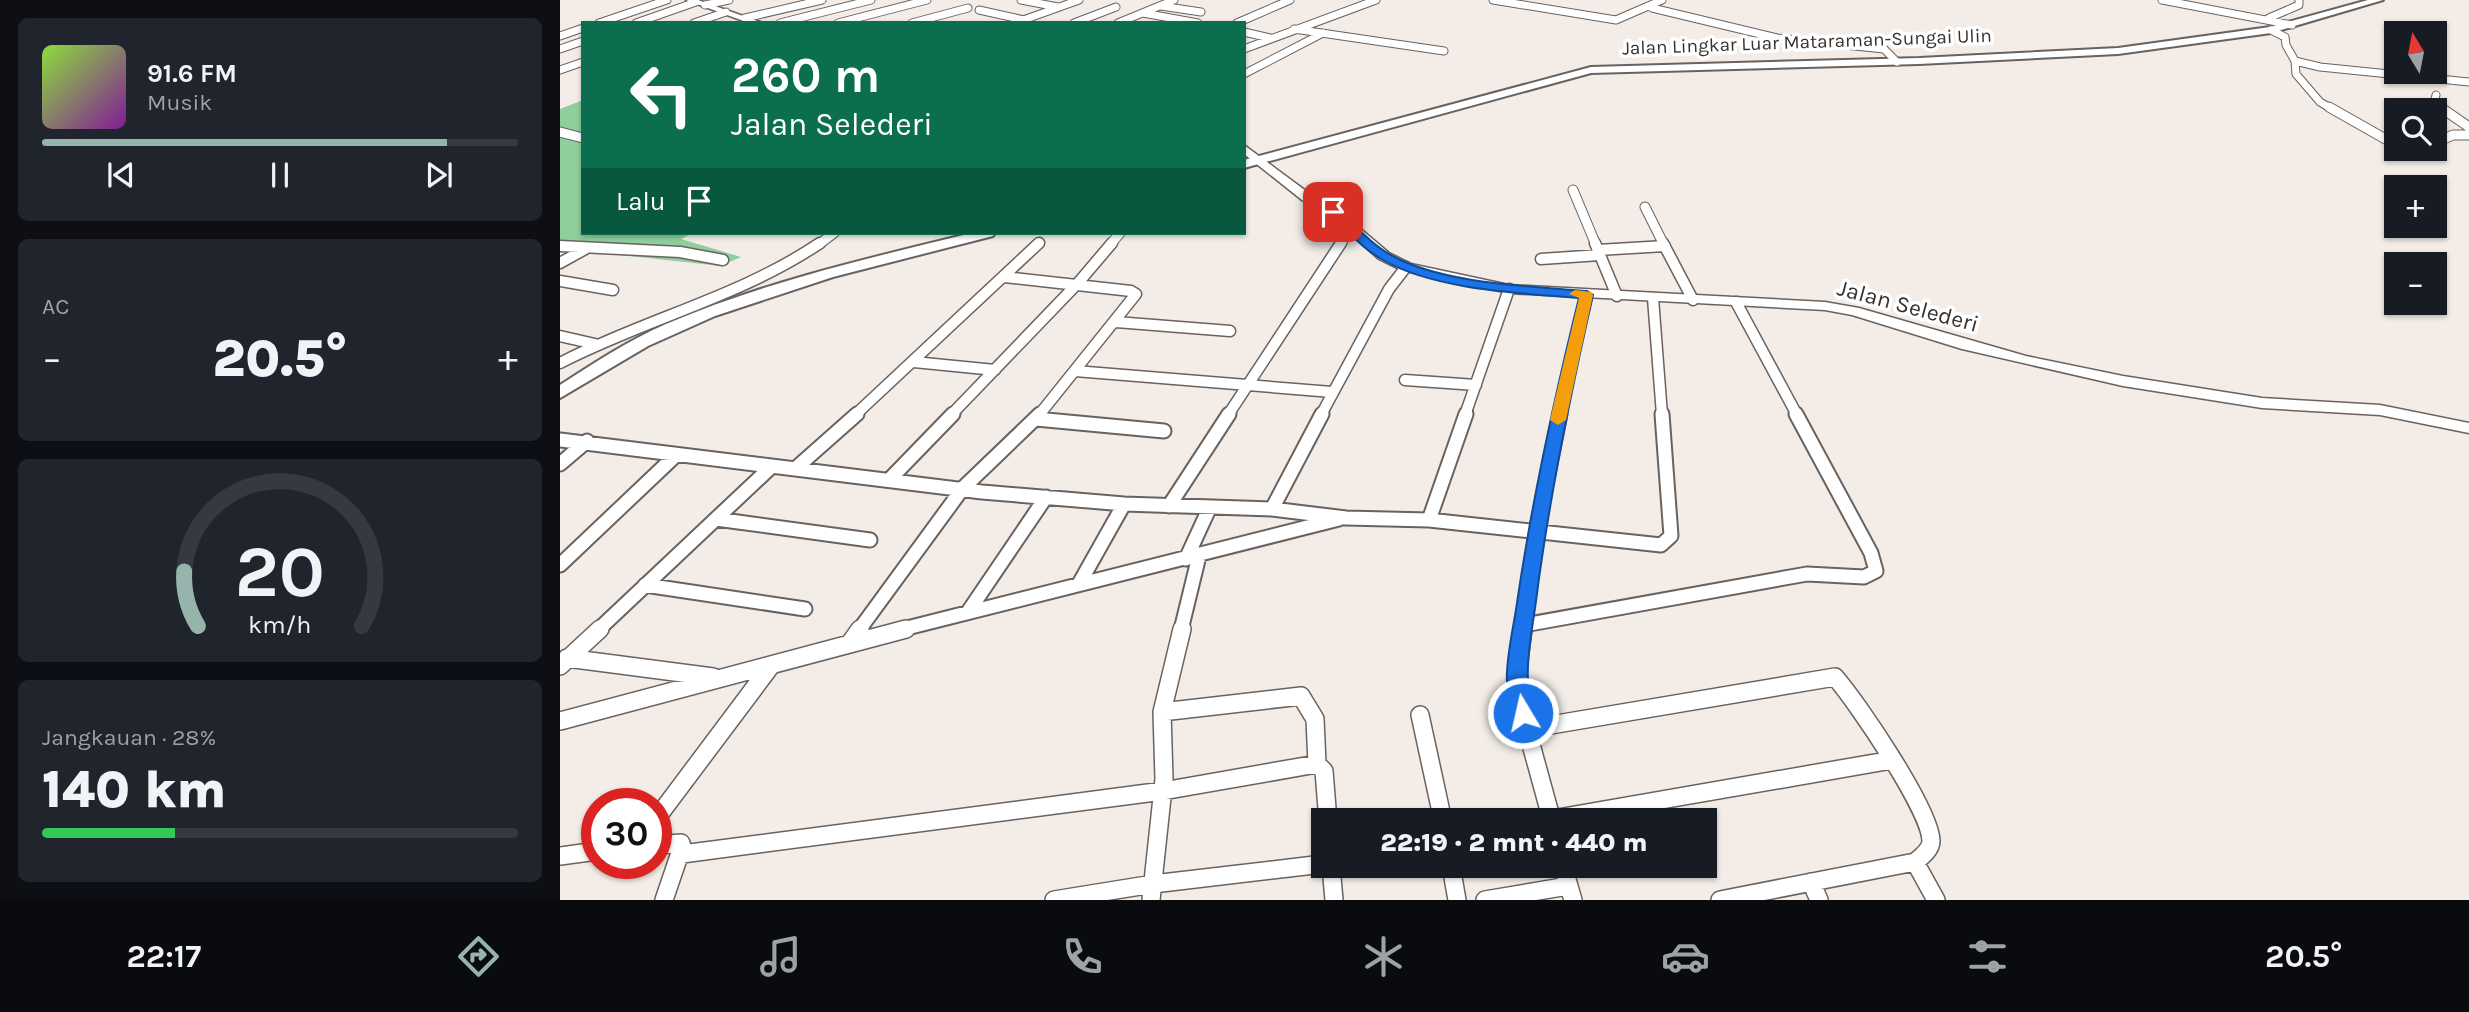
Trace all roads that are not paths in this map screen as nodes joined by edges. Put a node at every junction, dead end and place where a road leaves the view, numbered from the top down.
1 (667, 0) edge
2 (729, 0) edge
3 (822, 0) edge
4 (871, 0) edge
5 (927, 0) edge
6 (1021, 0) edge
7 (1079, 0) edge
8 (1174, 0) edge
9 (1290, 0) edge
10 (1376, 0) edge
11 (1493, 0) edge
12 (1662, 0) edge
13 (2162, 0) edge
14 (2299, 0) edge
15 (2378, 0) edge
16 (1347, 1) edge
17 (697, 2) edge
18 (1360, 5) junction
19 (1160, 6) junction
20 (1058, 7) junction
21 (1116, 7) dead end
22 (968, 8) dead end
23 (1652, 8) junction
24 (979, 10) dead end
25 (726, 12) junction
26 (1201, 12) dead end
27 (1142, 13) junction
28 (745, 18) junction
29 (1024, 20) junction
30 (606, 21) edge
31 (642, 21) edge
32 (700, 21) edge
33 (753, 21) edge
34 (788, 21) edge
35 (846, 21) edge
36 (919, 21) edge
37 (1021, 21) edge
38 (1079, 21) edge
39 (1123, 21) edge
40 (1187, 21) edge
41 (1242, 21) edge
42 (2270, 24) junction
43 (581, 29) edge
44 (1294, 29) junction
45 (1246, 32) edge
46 (1323, 33) junction
47 (560, 36) edge
48 (1270, 38) junction
49 (581, 42) edge
50 (1246, 42) edge
51 (1254, 44) junction
52 (1246, 48) edge
53 (560, 49) edge
54 (1444, 51) dead end
55 (2295, 61) junction
56 (1898, 62) junction
57 (581, 63) edge
58 (560, 70) edge
59 (1246, 73) edge
60 (2469, 82) edge
61 (2436, 95) dead end
62 (2469, 127) edge
63 (560, 132) edge
64 (580, 135) edge
65 (2469, 135) edge
66 (2384, 138) edge
67 (2447, 138) edge
68 (1246, 150) edge
69 (1260, 160) junction
70 (1246, 164) edge
71 (1573, 190) dead end
72 (1645, 207) dead end
73 (1350, 229) junction
74 (831, 235) edge
75 (980, 235) edge
76 (1118, 235) edge
77 (1039, 243) dead end
78 (560, 246) edge
79 (1665, 246) junction
80 (588, 247) junction
81 (1599, 253) junction
82 (1541, 259) dead end
83 (723, 260) dead end
84 (560, 263) edge
85 (1406, 267) junction
86 (1004, 277) junction
87 (560, 281) edge
88 (1078, 283) junction
89 (1509, 289) junction
90 (613, 290) dead end
91 (1587, 295) junction
92 (1617, 296) junction
93 (1653, 298) junction
94 (1693, 300) junction
95 (1736, 302) junction
96 (1116, 322) junction
97 (1230, 331) dead end
98 (560, 337) edge
99 (595, 344) junction
100 (914, 362) junction
101 (560, 363) edge
102 (995, 370) junction
103 (1075, 371) junction
104 (1405, 380) dead end
105 (1476, 385) junction
106 (1248, 386) junction
107 (1332, 392) junction
108 (560, 393) edge
109 (1036, 419) junction
110 (2469, 428) edge
111 (1164, 431) dead end
112 (560, 440) edge
113 (587, 442) junction
114 (675, 456) junction
115 (560, 464) edge
116 (771, 467) junction
117 (796, 468) junction
118 (888, 480) junction
119 (963, 488) junction
120 (1046, 497) junction
121 (1124, 504) junction
122 (1169, 506) junction
123 (1209, 509) junction
124 (1272, 509) junction
125 (1346, 518) junction
126 (716, 519) junction
127 (1430, 520) junction
128 (1536, 534) junction
129 (870, 540) dead end
130 (1193, 558) junction
131 (560, 565) edge
132 (1079, 584) junction
133 (645, 585) junction
134 (805, 609) dead end
135 (968, 612) junction
136 (1524, 625) junction
137 (850, 643) junction
138 (564, 662) edge
139 (770, 667) junction
140 (720, 678) junction
141 (1162, 712) junction
142 (1420, 715) dead end
143 (560, 721) edge
144 (1527, 729) junction
145 (1892, 760) junction
146 (1317, 764) junction
147 (1163, 791) junction
148 (672, 798) edge
149 (1327, 808) edge
150 (1440, 808) edge
151 (1549, 808) edge
152 (1620, 808) edge
153 (672, 844) edge
154 (581, 853) edge
155 (682, 854) junction
156 (560, 856) edge
157 (1915, 862) junction
158 (1311, 866) edge
159 (1332, 878) edge
160 (1453, 878) edge
161 (1811, 882) junction
162 (1152, 892) edge
163 (1571, 893) edge
164 (664, 900) edge
165 (1054, 900) edge
166 (1334, 900) edge
167 (1457, 900) edge
168 (1485, 900) edge
169 (1720, 900) edge
170 (1819, 900) edge
171 (1936, 900) edge

1 - 30 street
2 - 17 street
3 - 28 street
4 - 34 street
5 - 35 street
6 - 20 street
7 - 20 street
8 - 19 street
9 - 41 street
10 - 18 street
11 - 23 street
12 - 23 street
13 - 42 street
14 - 42 street
15 - 42 main road, Jalan Lingkar Luar Mataraman-Sungai Ulin
16 - 18 street
17 - 25 street
17 - 31 street
18 - 44 street
19 - 26 street
19 - 27 street
20 - 29 street
21 - 38 street
22 - 36 street
23 - 56 street
24 - 29 street
25 - 28 street
25 - 32 street
27 - 39 street
27 - 40 street
28 - 33 street
29 - 37 street
42 - 55 street
42 - 56 main road, Jalan Lingkar Luar Mataraman-Sungai Ulin
43 - 47 street
44 - 46 street
44 - 48 street
45 - 48 street
46 - 54 street
46 - 59 street
48 - 51 street
49 - 53 street
50 - 51 street
51 - 52 street
55 - 60 street
55 - 66 street
56 - 69 main road, Jalan Lingkar Luar Mataraman-Sungai Ulin
57 - 58 street
61 - 62 street
63 - 64 street
65 - 67 street
68 - 69 street, Jalan Selederi
69 - 70 main road, Jalan Lingkar Luar Mataraman-Sungai Ulin
69 - 73 street, Jalan Selederi
71 - 81 street
72 - 79 street
73 - 85 street, Jalan Selederi
73 - 106 street
74 - 99 street
75 - 108 main road
76 - 88 street
77 - 86 street
78 - 80 street
79 - 81 street
79 - 94 street
80 - 83 street
80 - 84 street
81 - 82 street
81 - 92 street
85 - 89 street, Jalan Selederi
85 - 107 street
86 - 88 street
86 - 100 street
87 - 90 street
88 - 96 street
88 - 102 street
89 - 91 street, Jalan Selederi
89 - 105 street
91 - 92 street, Jalan Selederi
91 - 128 street
92 - 93 street, Jalan Selederi
93 - 94 street, Jalan Selederi
93 - 128 street
94 - 95 street, Jalan Selederi
95 - 110 street, Jalan Selederi
95 - 136 street
96 - 97 street
96 - 103 street
98 - 99 street
99 - 101 street
100 - 102 street
100 - 117 street
102 - 118 street
103 - 106 street
103 - 109 street
104 - 105 street
105 - 127 street
106 - 107 street
106 - 122 street
107 - 124 street
109 - 111 street
109 - 119 street
112 - 113 street
113 - 114 street
113 - 115 street
114 - 116 street
114 - 131 street
116 - 117 street
116 - 126 street
117 - 118 street
118 - 119 street
119 - 120 street
119 - 137 street
120 - 121 street
120 - 135 street
121 - 122 street
121 - 132 street
122 - 123 street
123 - 124 street
123 - 130 street
124 - 125 street
125 - 127 street
125 - 130 street
126 - 129 street
126 - 133 street
127 - 128 street
128 - 136 street
130 - 132 street
130 - 141 street
132 - 135 street
133 - 134 street
133 - 138 street
135 - 137 street
136 - 144 street
137 - 139 street
138 - 140 street
139 - 140 street
139 - 148 street
140 - 143 street
141 - 146 street
141 - 147 street
142 - 150 street
144 - 145 street
144 - 151 street
145 - 152 street
145 - 157 street
146 - 147 street
146 - 149 street
147 - 155 street
147 - 162 street
153 - 155 street
154 - 156 street
155 - 164 street
157 - 161 street
157 - 171 street
158 - 162 street
159 - 166 street
160 - 167 street
161 - 169 street
161 - 170 street
162 - 165 street
163 - 168 street

